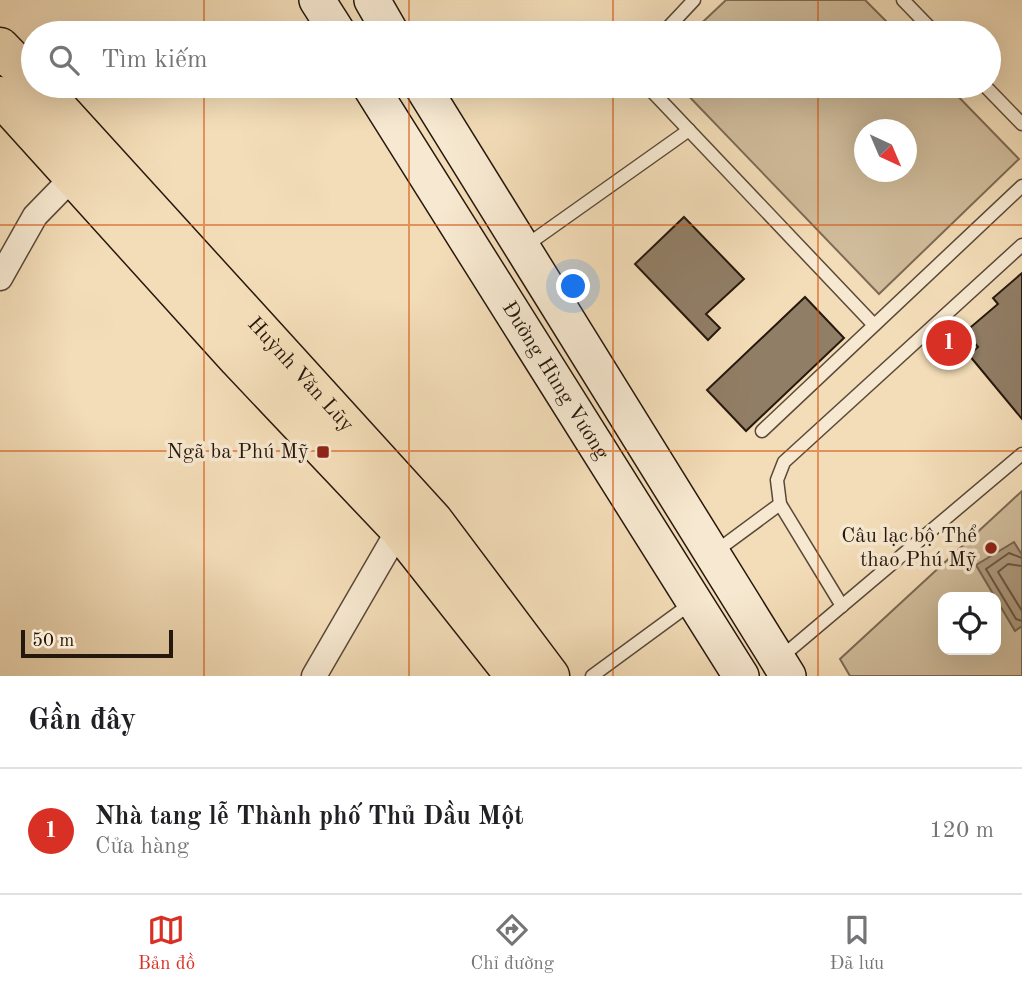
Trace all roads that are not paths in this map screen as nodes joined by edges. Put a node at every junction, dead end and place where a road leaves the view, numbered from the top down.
1 (317, 0) edge
2 (372, 0) edge
3 (695, 0) edge
4 (903, 0) edge
5 (330, 21) edge
6 (384, 21) edge
7 (675, 21) edge
8 (923, 21) edge
9 (0, 47) edge
10 (21, 69) edge
11 (0, 96) edge
12 (48, 98) edge
13 (378, 98) edge
14 (429, 98) edge
15 (658, 98) edge
16 (997, 98) edge
17 (1022, 124) edge
18 (689, 130) junction
19 (73, 177) junction
20 (1022, 186) edge
21 (1022, 244) edge
22 (523, 248) junction
23 (0, 278) edge
24 (874, 325) junction
25 (762, 431) dead end
26 (1022, 454) edge
27 (779, 504) junction
28 (408, 515) junction
29 (713, 554) junction
30 (686, 590) junction
31 (842, 606) junction
32 (783, 668) edge
33 (314, 676) edge
34 (515, 676) edge
35 (550, 676) edge
36 (592, 676) edge
37 (741, 676) edge

1 - 5 main road
2 - 6 main road
3 - 7 lane
4 - 8 lane
9 - 10 main road
11 - 19 main road, Huỳnh Văn Lũy
12 - 28 main road, Huỳnh Văn Lũy
13 - 30 main road, Đường Hùng Vương
14 - 22 main road, Đường Hùng Vương
15 - 18 lane
16 - 17 lane
18 - 22 lane
18 - 24 lane
19 - 23 street
19 - 28 main road, Huỳnh Văn Lũy
20 - 24 lane
21 - 27 lane
22 - 29 main road, Đường Hùng Vương
24 - 25 lane
26 - 31 lane
27 - 29 lane
27 - 31 lane
28 - 33 street
28 - 34 main road, Huỳnh Văn Lũy
28 - 35 main road, Huỳnh Văn Lũy
29 - 30 main road
29 - 32 main road, Đường Hùng Vương
30 - 36 lane
30 - 37 main road, Đường Hùng Vương
31 - 32 lane

